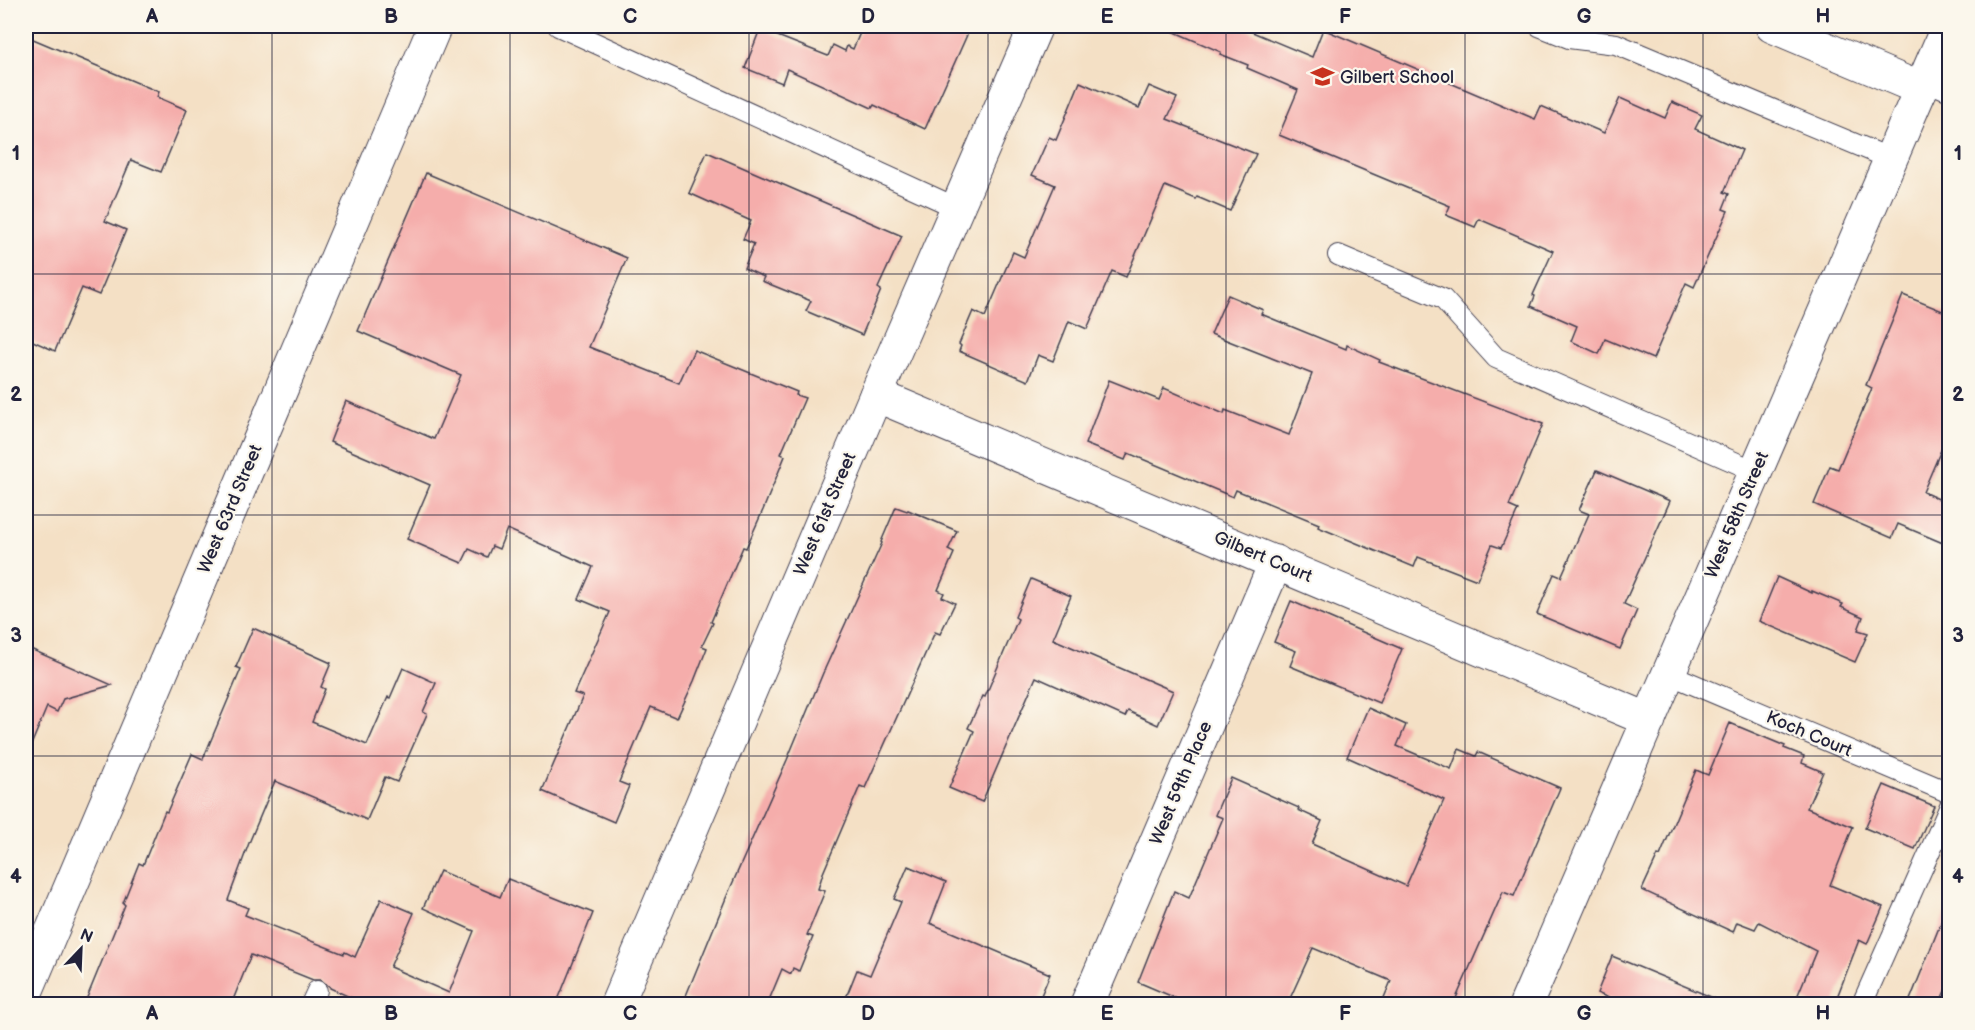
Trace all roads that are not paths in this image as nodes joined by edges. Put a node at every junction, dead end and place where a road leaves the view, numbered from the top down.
1 (435, 26) edge
2 (558, 26) edge
3 (1036, 26) edge
4 (1539, 26) edge
5 (1772, 26) edge
6 (1948, 26) edge
7 (1932, 87) edge
8 (1891, 159) junction
9 (957, 208) junction
10 (1338, 255) dead end
11 (876, 395) junction
12 (1755, 471) junction
13 (1276, 562) junction
14 (1669, 674) junction
15 (1649, 720) junction
16 (1950, 793) edge
17 (1950, 806) edge
18 (26, 992) edge
19 (617, 1005) edge
20 (1087, 1005) edge
21 (1526, 1005) edge
22 (1862, 1005) edge

1 - 18 street, West 63rd Street
2 - 9 lane
3 - 9 street, West 61st Street
4 - 8 lane
5 - 7 street
6 - 7 street, West 58th Street
7 - 8 street, West 58th Street
8 - 12 street, West 58th Street
9 - 11 street, West 61st Street
10 - 12 lane
11 - 13 street, Gilbert Court
11 - 19 street, West 61st Street
12 - 14 street, West 58th Street
13 - 15 street, Gilbert Court
13 - 20 street, West 59th Place
14 - 15 street, West 58th Street
14 - 16 lane, Koch Court
15 - 21 street, West 58th Street
17 - 22 lane

